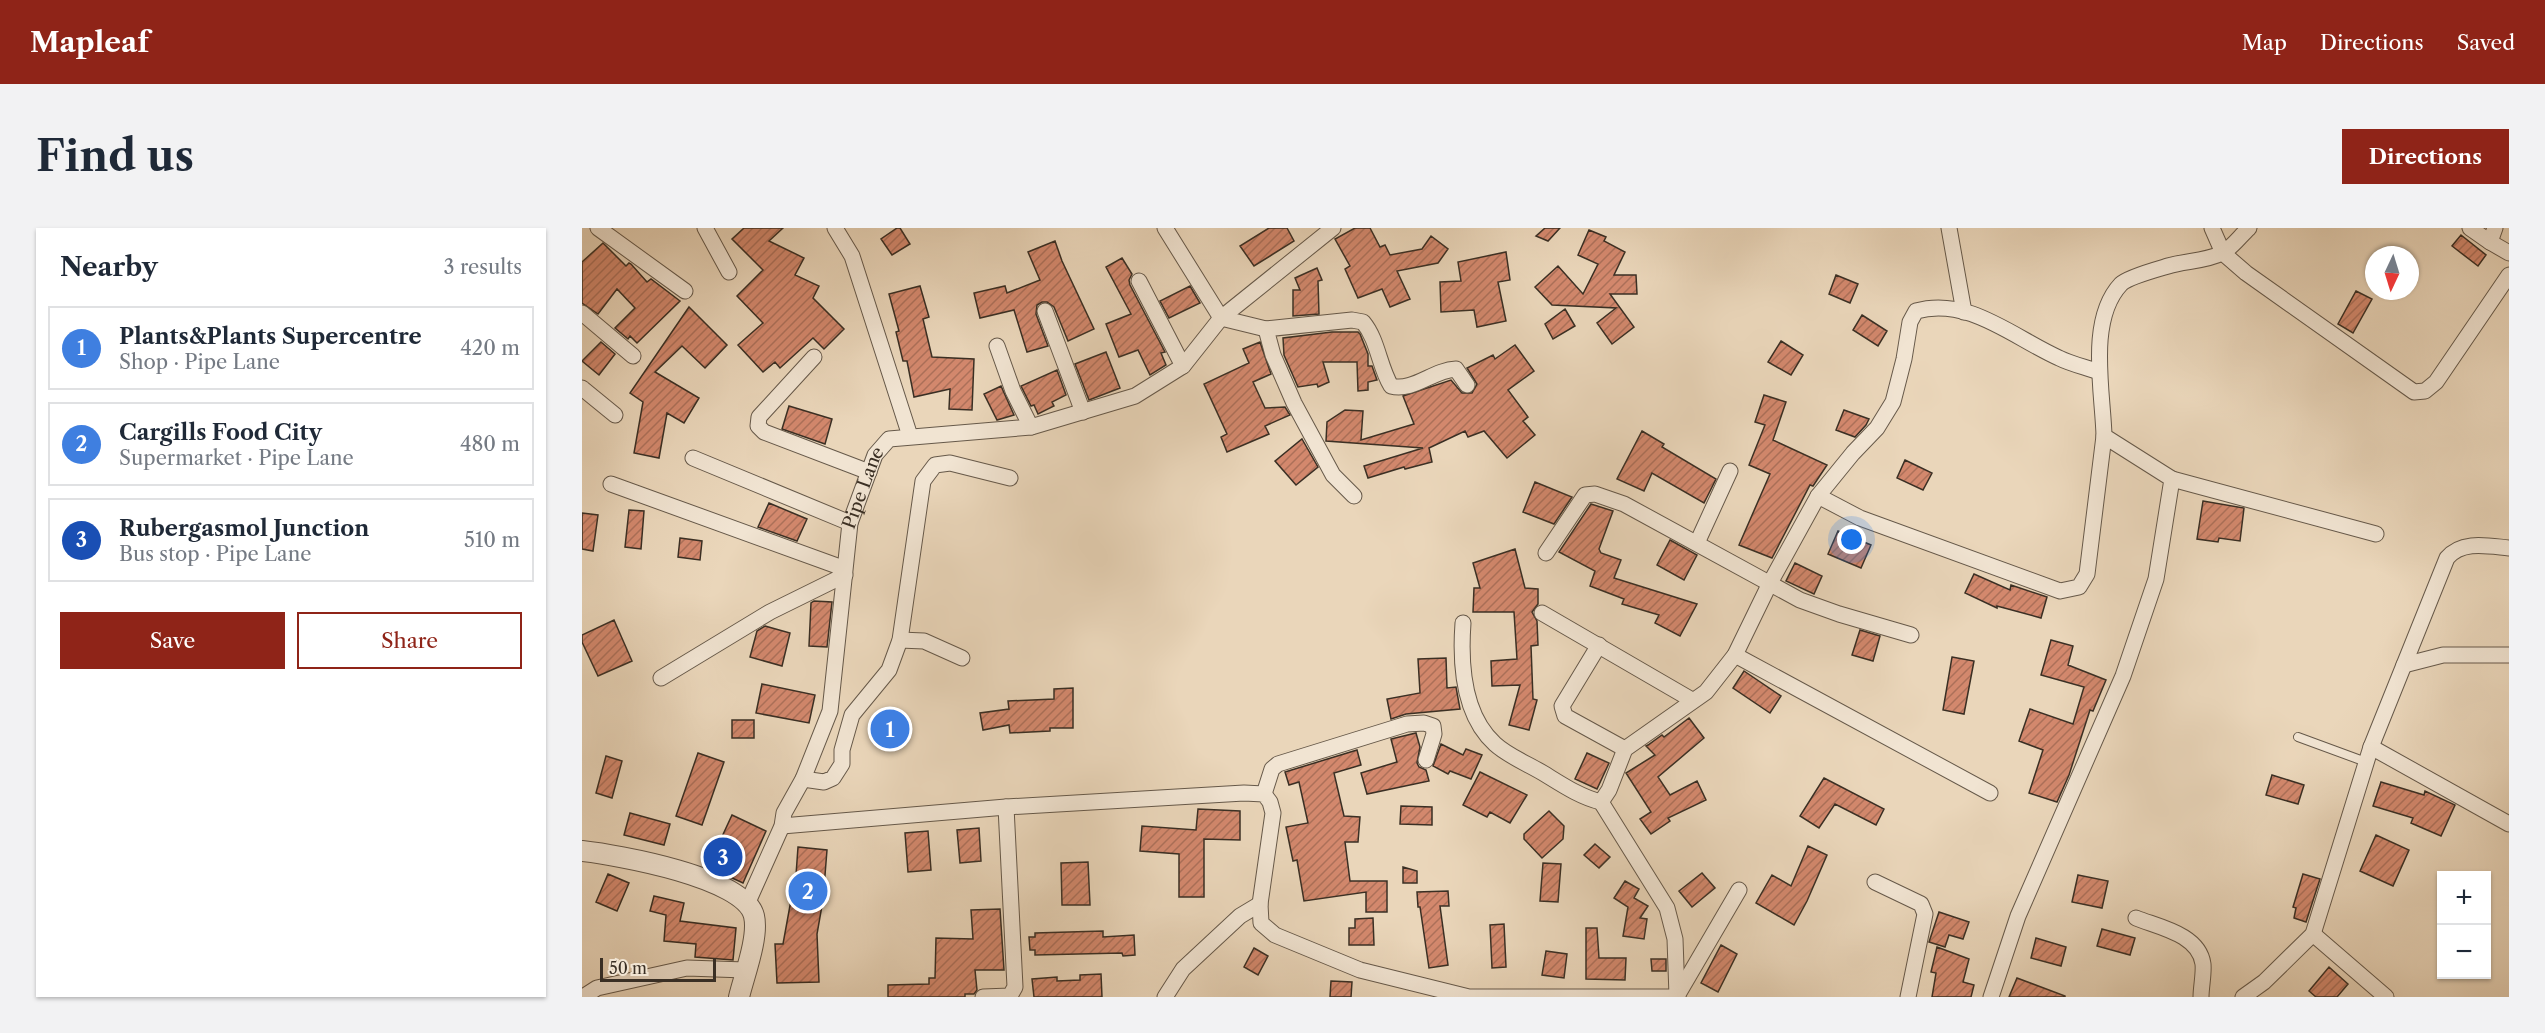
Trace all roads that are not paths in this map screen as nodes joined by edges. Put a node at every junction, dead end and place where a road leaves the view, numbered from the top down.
1 (598, 228) edge
2 (705, 228) edge
3 (835, 228) edge
4 (1165, 228) edge
5 (1333, 228) edge
6 (1949, 228) edge
7 (2212, 228) edge
8 (2249, 228) edge
9 (2470, 228) edge
10 (2492, 235) edge
11 (2223, 253) junction
12 (2509, 253) edge
13 (729, 272) dead end
14 (2509, 275) edge
15 (1139, 281) dead end
16 (685, 291) dead end
17 (1045, 311) dead end
18 (1964, 312) junction
19 (582, 313) edge
20 (1221, 318) junction
21 (1266, 329) junction
22 (997, 346) dead end
23 (633, 356) dead end
24 (814, 357) dead end
25 (1184, 366) junction
26 (2098, 372) junction
27 (1467, 385) dead end
28 (582, 388) edge
29 (1083, 412) junction
30 (615, 415) dead end
31 (1031, 427) junction
32 (910, 435) junction
33 (2104, 436) junction
34 (693, 458) dead end
35 (1730, 471) dead end
36 (869, 472) junction
37 (1010, 478) dead end
38 (2172, 479) junction
39 (611, 484) dead end
40 (1354, 496) dead end
41 (1818, 496) junction
42 (850, 523) junction
43 (2376, 534) dead end
44 (1697, 543) junction
45 (2509, 548) edge
46 (1546, 553) dead end
47 (845, 575) junction
48 (1770, 583) junction
49 (1542, 613) dead end
50 (1463, 623) dead end
51 (1911, 635) dead end
52 (900, 640) junction
53 (1599, 645) junction
54 (1735, 655) junction
55 (2509, 655) edge
56 (962, 658) dead end
57 (2404, 665) junction
58 (661, 678) dead end
59 (1692, 700) junction
60 (2298, 737) dead end
61 (2371, 747) junction
62 (1625, 749) junction
63 (1426, 760) dead end
64 (2366, 762) junction
65 (803, 779) junction
66 (1990, 793) dead end
67 (1264, 795) junction
68 (1601, 802) junction
69 (1006, 807) junction
70 (2509, 824) edge
71 (782, 826) junction
72 (582, 851) edge
73 (1875, 882) dead end
74 (1739, 890) dead end
75 (748, 902) junction
76 (1260, 904) junction
77 (2136, 918) dead end
78 (2313, 934) junction
79 (745, 970) junction
80 (583, 997) edge
81 (739, 997) edge
82 (983, 997) edge
83 (1165, 997) edge
84 (1677, 997) edge
85 (1908, 997) edge
86 (1991, 997) edge
87 (2201, 997) edge
88 (2243, 997) edge
89 (2386, 997) edge

1 - 16 street
2 - 13 street
3 - 32 street
4 - 20 street
5 - 20 street, Pipe Lane
6 - 18 street
7 - 11 street
8 - 11 street
9 - 10 street
10 - 12 street
11 - 14 street
11 - 26 street
15 - 25 street
17 - 29 street
18 - 26 street
18 - 41 street
19 - 23 street
20 - 21 street
20 - 25 street, Pipe Lane
21 - 27 street
21 - 40 street
22 - 31 street
24 - 36 street
25 - 29 street, Pipe Lane
26 - 33 street
28 - 30 street
29 - 31 street, Pipe Lane
31 - 32 street, Pipe Lane
32 - 36 street, Pipe Lane
33 - 38 street
33 - 41 street
34 - 42 street
35 - 44 street
36 - 42 street, Pipe Lane
37 - 52 street
38 - 43 street
38 - 86 street
39 - 47 street
41 - 48 street
42 - 47 street, Pipe Lane
44 - 46 street
44 - 48 street
45 - 57 street
47 - 58 street
47 - 65 street, Pipe Lane
48 - 51 street
48 - 54 street
49 - 53 street
50 - 68 street
52 - 56 street
52 - 65 street
53 - 59 street
53 - 62 street
54 - 59 street
54 - 66 street
55 - 57 street
57 - 61 street
59 - 62 street
60 - 64 lane
61 - 64 street
61 - 70 street
62 - 68 street
63 - 67 street
64 - 78 street
65 - 71 street, Pipe Lane
67 - 69 street
67 - 76 street
68 - 84 street
69 - 71 street
69 - 82 street
71 - 75 street, Pipe Lane
72 - 75 street
73 - 85 street
74 - 84 street
75 - 79 street
76 - 83 street
76 - 84 street
77 - 87 street
78 - 88 street
78 - 89 street
79 - 80 street
79 - 81 street

